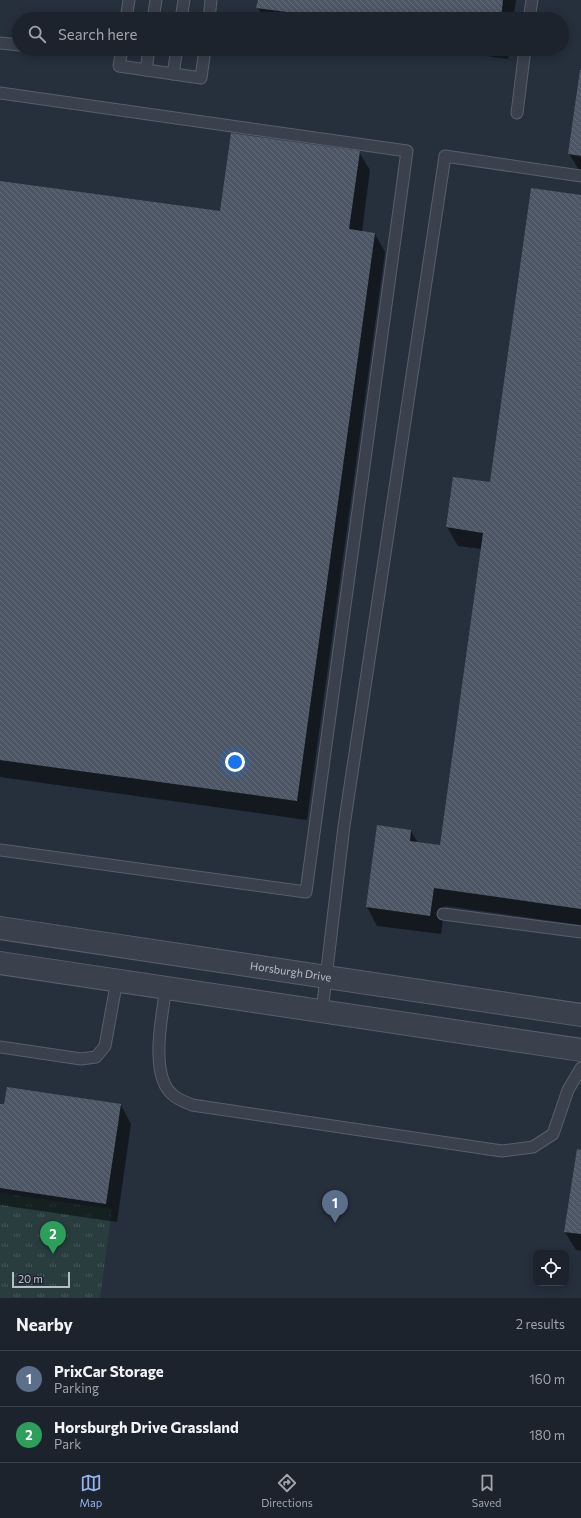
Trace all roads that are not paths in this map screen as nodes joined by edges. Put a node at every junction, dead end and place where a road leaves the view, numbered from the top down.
1 (128, 0) edge
2 (156, 0) edge
3 (184, 0) edge
4 (211, 0) edge
5 (532, 0) edge
6 (127, 12) edge
7 (154, 12) edge
8 (182, 12) edge
9 (210, 12) edge
10 (530, 12) edge
11 (0, 43) edge
12 (12, 44) edge
13 (121, 56) edge
14 (148, 56) edge
15 (176, 56) edge
16 (204, 56) edge
17 (524, 56) edge
18 (146, 70) junction
19 (173, 74) junction
20 (0, 93) edge
21 (517, 112) dead end
22 (581, 176) edge
23 (0, 850) edge
24 (443, 914) dead end
25 (0, 928) edge
26 (581, 932) edge
27 (172, 953) junction
28 (0, 963) edge
29 (327, 977) junction
30 (117, 980) junction
31 (166, 988) junction
32 (322, 1011) junction
33 (581, 1015) edge
34 (0, 1046) edge
35 (581, 1050) edge
36 (581, 1068) edge

1 - 6 lane
2 - 7 lane
3 - 8 lane
4 - 9 lane
5 - 10 lane
11 - 12 lane
13 - 18 lane
14 - 18 lane
15 - 19 lane
16 - 19 lane
17 - 21 lane
18 - 19 lane
20 - 23 lane
22 - 29 lane
24 - 26 lane
25 - 27 street, Horsburgh Drive
27 - 29 street, Horsburgh Drive
27 - 31 street
28 - 30 street
29 - 32 lane
29 - 33 street, Horsburgh Drive
30 - 31 street
30 - 34 lane
31 - 32 street
31 - 36 lane
32 - 35 street

